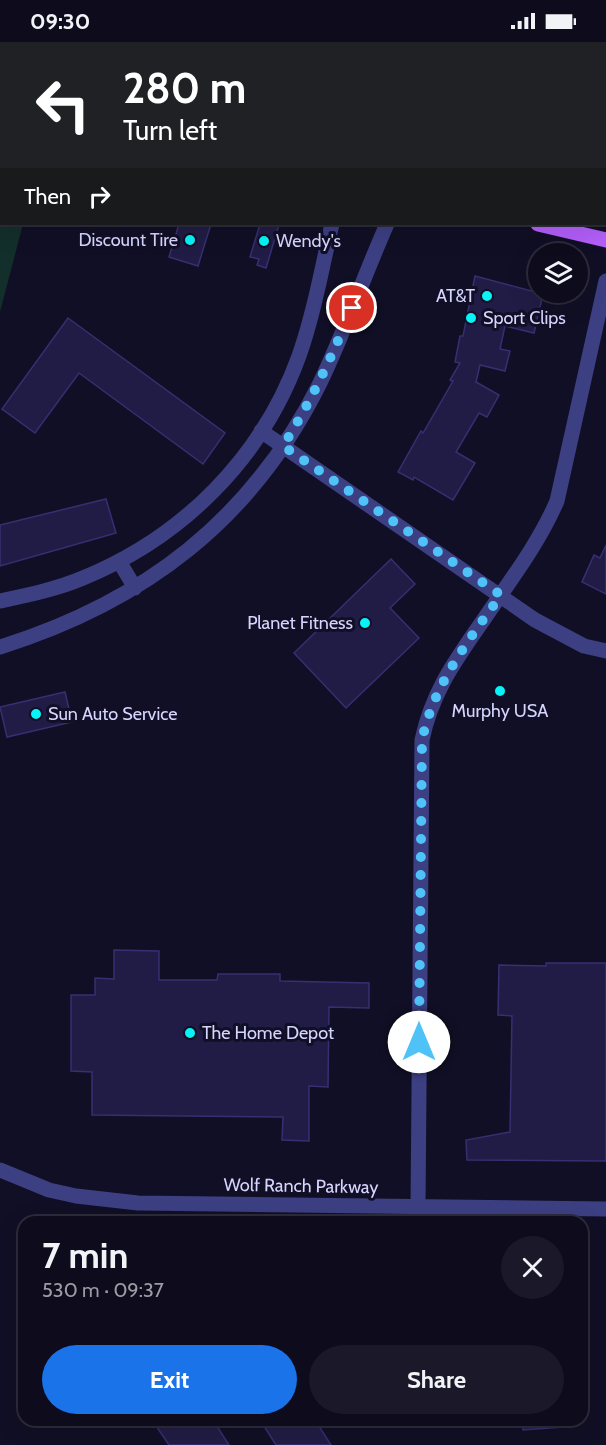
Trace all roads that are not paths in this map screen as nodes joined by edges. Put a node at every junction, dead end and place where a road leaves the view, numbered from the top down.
1 (332, 225) edge
2 (387, 225) edge
3 (542, 225) edge
4 (606, 240) edge
5 (606, 281) edge
6 (261, 431) junction
7 (283, 446) junction
8 (119, 561) junction
9 (135, 588) junction
10 (501, 595) junction
11 (0, 602) edge
12 (0, 647) edge
13 (606, 651) edge
14 (0, 1170) edge
15 (418, 1207) junction
16 (606, 1209) edge

1 - 6 street
2 - 7 street
3 - 4 main road
5 - 10 street
6 - 7 street
6 - 8 street
7 - 9 street
7 - 10 street
8 - 9 street
8 - 11 street
9 - 12 street
10 - 13 street
10 - 15 street
14 - 15 street, Wolf Ranch Parkway
15 - 16 street, Wolf Ranch Parkway

